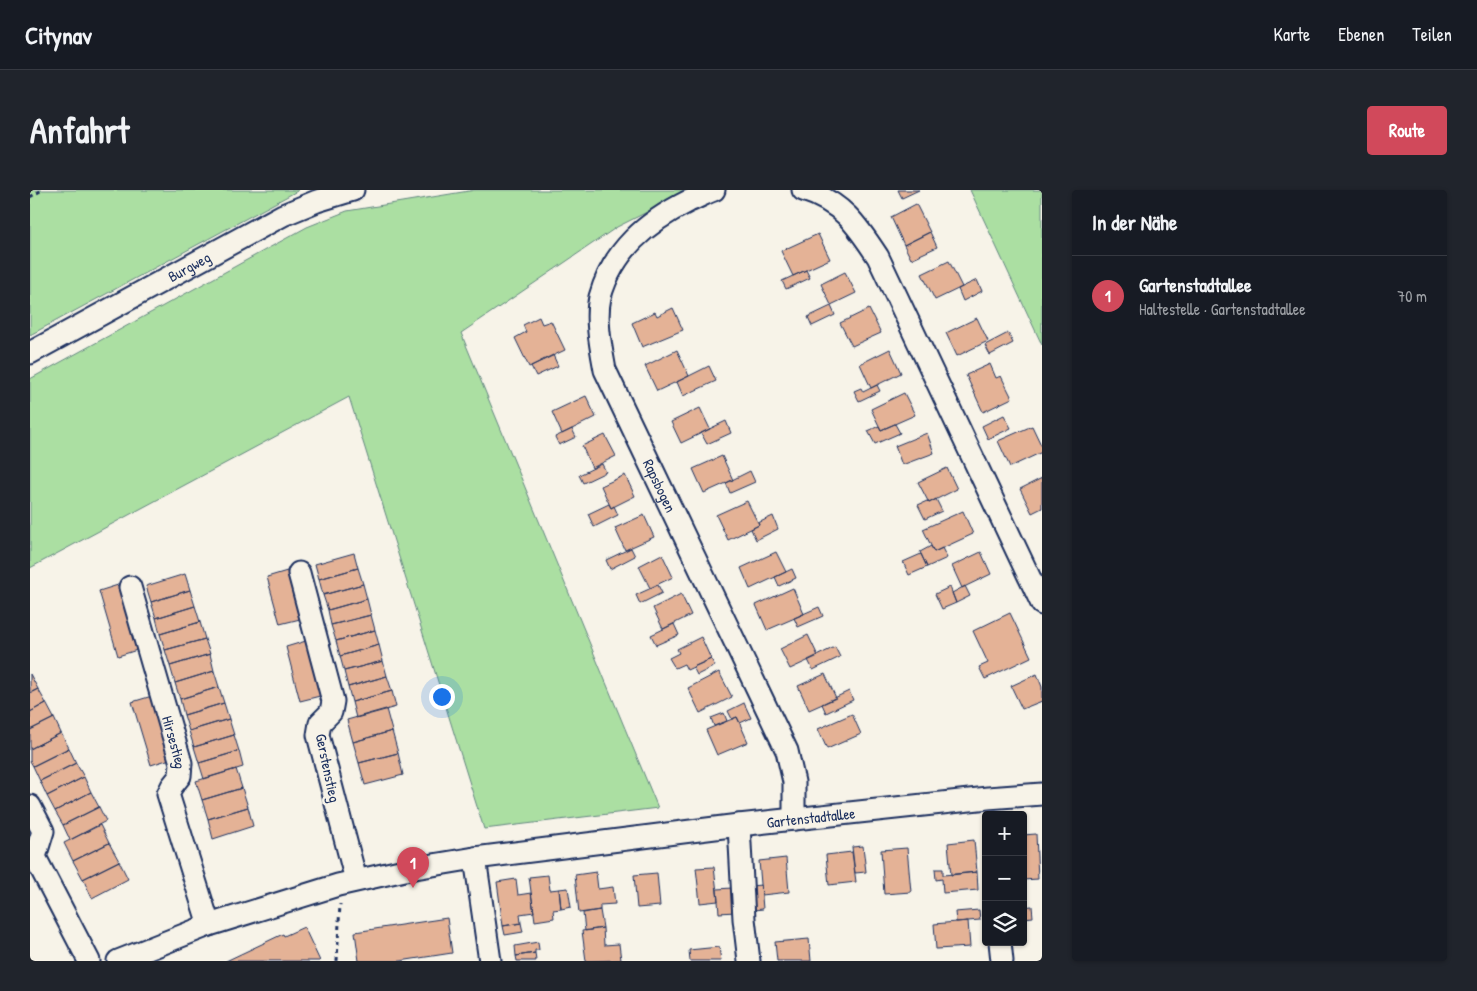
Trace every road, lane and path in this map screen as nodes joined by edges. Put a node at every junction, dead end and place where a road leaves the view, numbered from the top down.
1 (42, 190) edge
2 (353, 190) edge
3 (714, 190) edge
4 (804, 190) edge
5 (30, 197) edge
6 (30, 353) edge
7 (299, 573) dead end
8 (130, 587) dead end
9 (1042, 604) edge
10 (1042, 794) edge
11 (30, 806) edge
12 (989, 807) edge
13 (794, 819) junction
14 (739, 825) junction
15 (475, 858) junction
16 (347, 883) junction
17 (209, 925) junction
18 (1000, 946) edge
19 (89, 961) edge
20 (118, 961) edge
21 (337, 961) edge
22 (490, 961) edge
23 (749, 961) edge
24 (1002, 961) edge

1 - 5 path
2 - 6 street, Burgweg
3 - 13 street, Rapsbogen
4 - 9 street
7 - 16 street, Gerstenstieg
8 - 17 street, Hirsestieg
10 - 12 street, Gartenstadtallee
11 - 19 street
12 - 13 street, Gartenstadtallee
13 - 14 street, Gartenstadtallee
14 - 15 street, Gartenstadtallee
14 - 23 street
15 - 16 street, Gartenstadtallee
15 - 22 street
16 - 17 street, Gartenstadtallee
16 - 21 path
17 - 20 street, Gartenstadtallee
18 - 24 street

